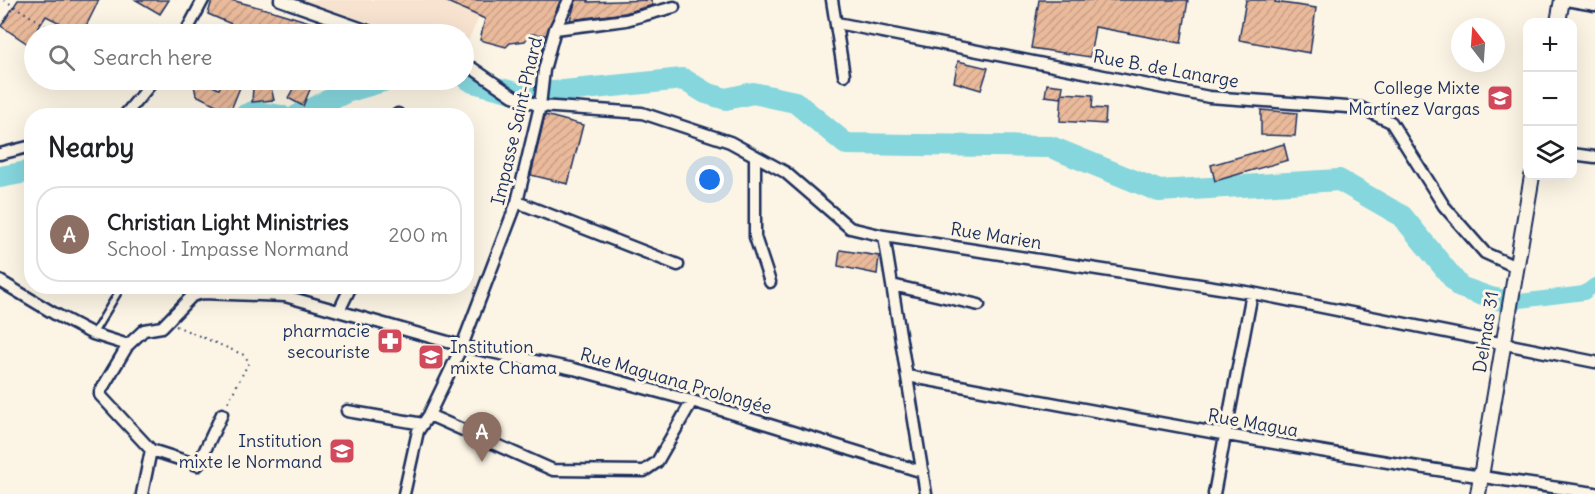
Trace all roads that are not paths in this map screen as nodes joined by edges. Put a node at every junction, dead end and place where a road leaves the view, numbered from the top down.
1 (203, 0) edge
2 (280, 0) edge
3 (569, 0) edge
4 (832, 0) edge
5 (1564, 0) edge
6 (1595, 5) edge
7 (674, 7) dead end
8 (1559, 18) edge
9 (837, 23) junction
10 (190, 24) edge
11 (348, 24) edge
12 (555, 29) junction
13 (474, 70) edge
14 (844, 75) dead end
15 (146, 90) edge
16 (540, 106) junction
17 (131, 108) edge
18 (24, 148) edge
19 (0, 154) edge
20 (1577, 155) edge
21 (755, 156) junction
22 (1595, 157) edge
23 (1531, 180) edge
24 (518, 202) junction
25 (884, 236) junction
26 (678, 265) dead end
27 (1516, 267) junction
28 (0, 281) edge
29 (770, 282) dead end
30 (892, 285) junction
31 (1252, 292) junction
32 (117, 294) edge
33 (199, 294) edge
34 (230, 294) edge
35 (347, 294) edge
36 (979, 305) dead end
37 (339, 311) junction
38 (93, 334) junction
39 (1503, 343) junction
40 (128, 345) junction
41 (462, 346) junction
42 (1595, 362) edge
43 (907, 376) junction
44 (692, 401) junction
45 (347, 411) dead end
46 (222, 414) road end
47 (426, 420) junction
48 (1224, 435) junction
49 (151, 450) junction
50 (923, 472) junction
51 (1481, 477) junction
52 (1595, 493) edge
53 (142, 494) edge
54 (404, 494) edge
55 (926, 494) edge
56 (1214, 494) edge
57 (1478, 494) edge

1 - 10 street
2 - 11 street
3 - 12 street, Impasse Saint-Phard
4 - 9 street
5 - 6 street
5 - 8 street
7 - 12 street
9 - 14 street
9 - 27 street, Rue B. de Lanarge
12 - 16 street, Impasse Saint-Phard
13 - 16 street, Rue Marien
15 - 17 street
16 - 21 street, Rue Marien
16 - 24 street, Impasse Saint-Phard
18 - 19 street
20 - 22 street
21 - 25 street, Rue Marien
21 - 29 street
23 - 27 street, Delmas 31
24 - 26 street
24 - 41 street, Impasse Saint-Phard
25 - 30 street
25 - 31 street, Rue Marien
27 - 39 street, Delmas 31
28 - 38 street
30 - 36 street
30 - 43 street
31 - 39 street, Rue Marien
31 - 48 street
32 - 38 lane
33 - 40 street, Rue Maguana Prolongée
34 - 37 street, Rue Maguana Prolongée
35 - 37 street
37 - 41 street, Rue Maguana Prolongée
38 - 40 street
39 - 42 street, Rue Marien
39 - 51 street, Delmas 31
40 - 49 street
41 - 44 street, Rue Maguana Prolongée
41 - 47 street, Impasse Saint-Phard
43 - 48 street, Rue Magua
43 - 50 street
44 - 47 street
44 - 50 street, Rue Maguana Prolongée
45 - 47 street
46 - 49 street
47 - 54 street, Impasse Saint-Phard
48 - 51 street, Rue Magua
48 - 56 street
49 - 53 street
50 - 55 street
51 - 52 street, Rue Magua
51 - 57 street, Delmas 31

